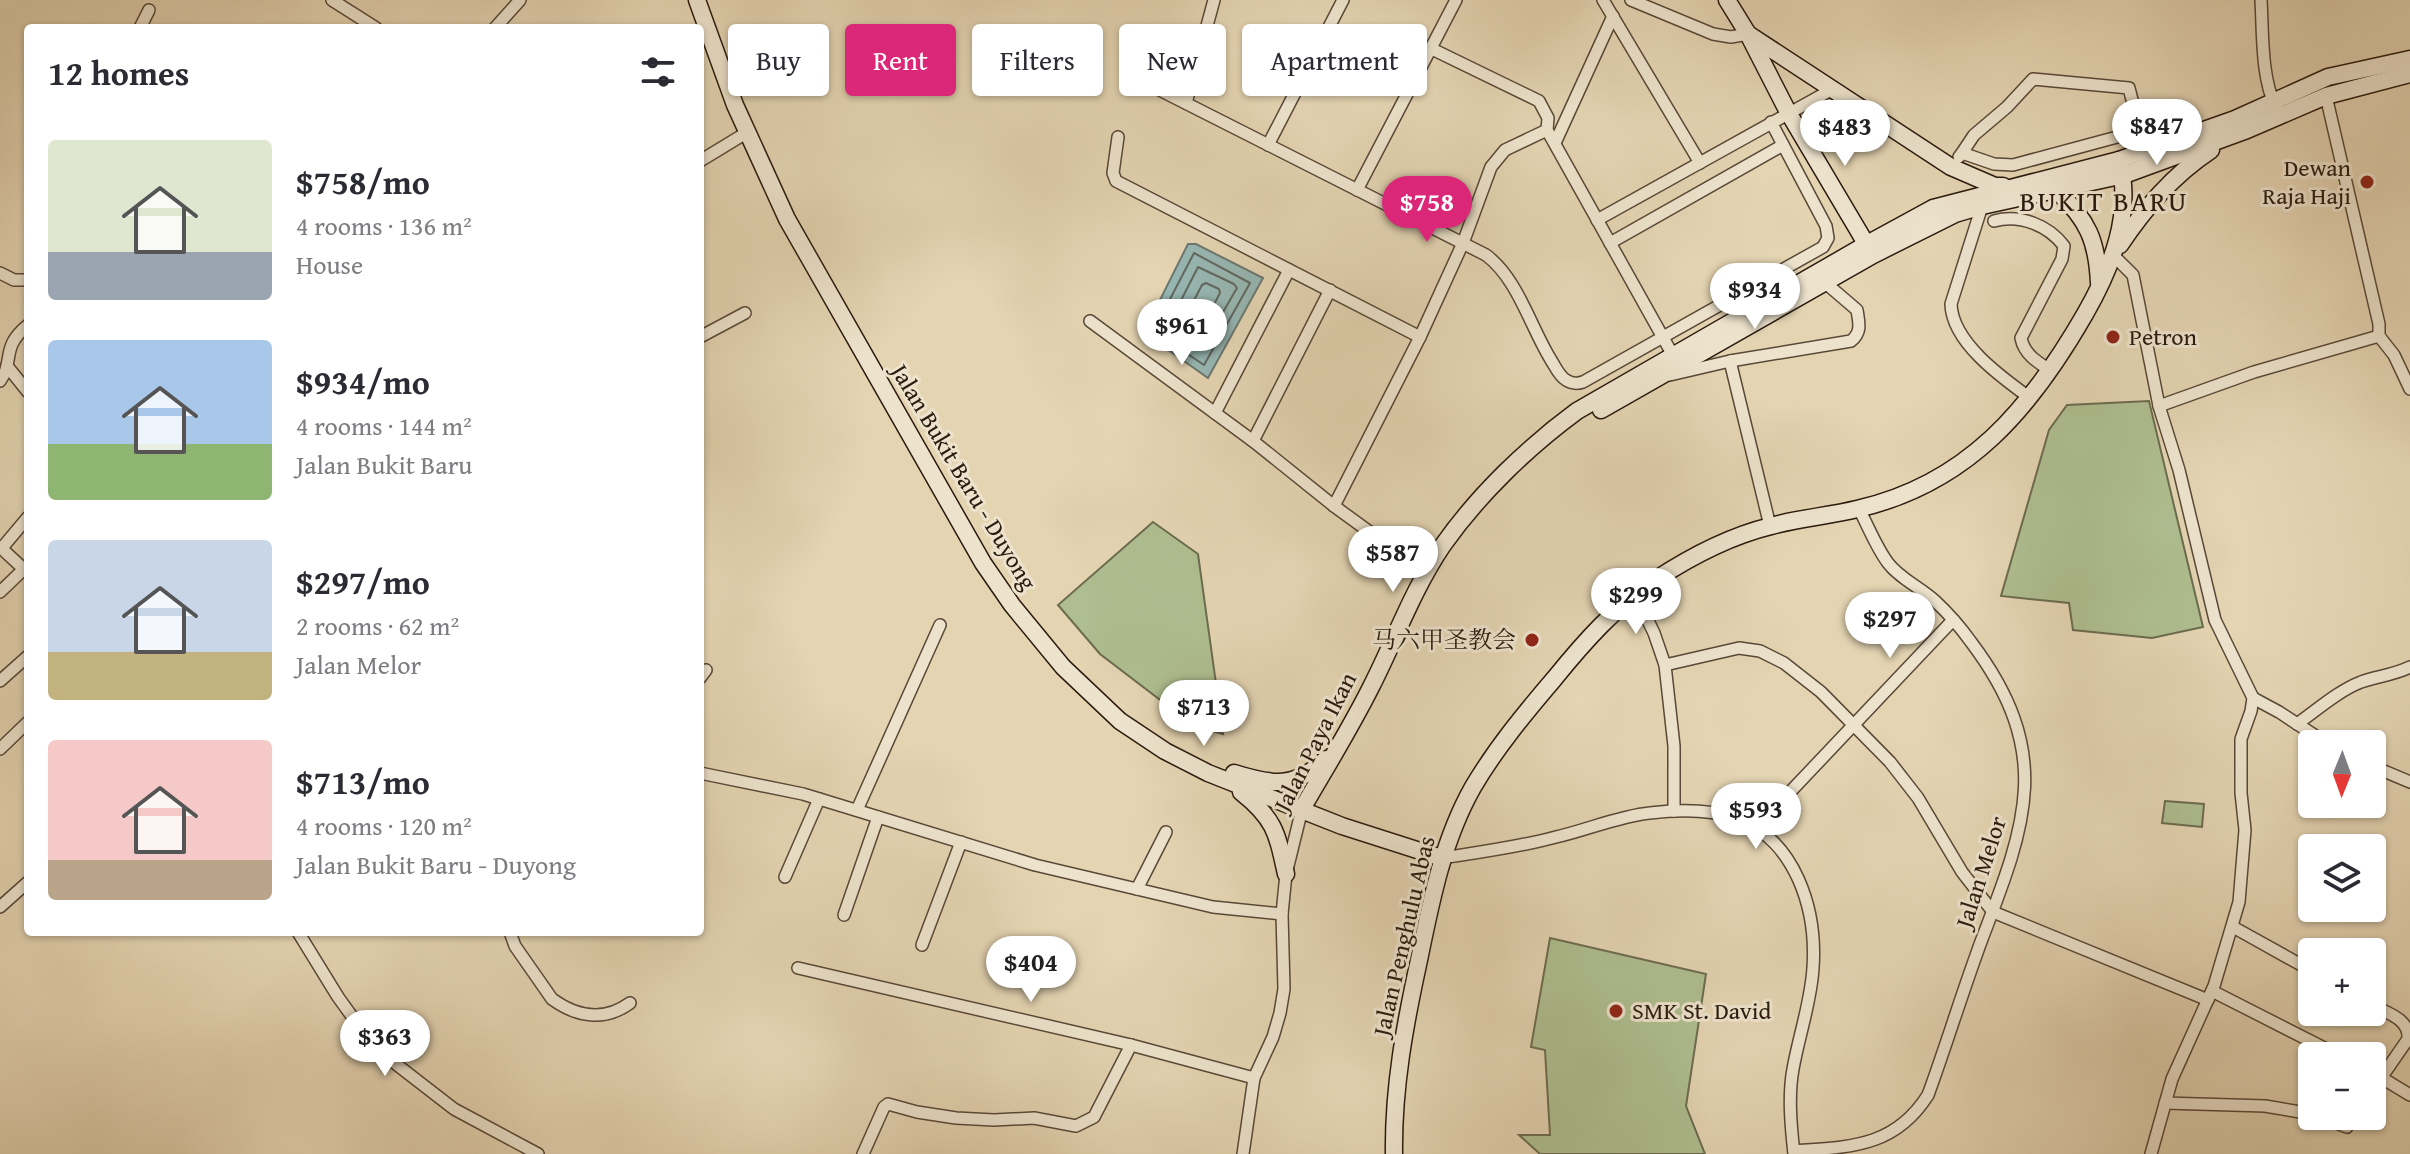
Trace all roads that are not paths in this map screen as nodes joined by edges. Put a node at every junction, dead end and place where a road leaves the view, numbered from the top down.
1 (332, 0) edge
2 (520, 0) edge
3 (697, 0) edge
4 (1214, 0) edge
5 (1343, 0) edge
6 (1456, 0) edge
7 (1603, 0) edge
8 (1631, 0) edge
9 (1727, 0) edge
10 (2261, 0) edge
11 (149, 10) dead end
12 (1613, 16) junction
13 (142, 24) edge
14 (370, 24) edge
15 (499, 24) edge
16 (1748, 34) junction
17 (1432, 49) junction
18 (2406, 59) edge
19 (2410, 74) edge
20 (1831, 90) junction
21 (1172, 96) edge
22 (2326, 96) junction
23 (1186, 103) junction
24 (2276, 108) junction
25 (1788, 112) junction
26 (1771, 122) junction
27 (1547, 130) junction
28 (2247, 130) junction
29 (746, 133) junction
30 (2132, 133) junction
31 (1118, 137) dead end
32 (1555, 143) junction
33 (1268, 145) junction
34 (1783, 145) junction
35 (1962, 153) junction
36 (2139, 153) junction
37 (704, 159) edge
38 (1700, 163) junction
39 (1951, 167) junction
40 (2122, 168) junction
41 (2010, 187) junction
42 (1357, 190) junction
43 (2057, 191) junction
44 (1982, 206) junction
45 (1597, 220) junction
46 (1994, 221) dead end
47 (1463, 243) junction
48 (1610, 243) junction
49 (1870, 249) junction
50 (2113, 255) junction
51 (1289, 270) junction
52 (0, 273) edge
53 (1820, 278) junction
54 (24, 280) edge
55 (2099, 284) junction
56 (1330, 290) junction
57 (745, 313) dead end
58 (1090, 321) dead end
59 (24, 330) edge
60 (2379, 330) junction
61 (704, 334) edge
62 (1662, 336) junction
63 (1420, 337) junction
64 (1676, 361) junction
65 (1730, 361) junction
66 (7, 366) junction
67 (2050, 370) junction
68 (1660, 377) junction
69 (0, 381) edge
70 (24, 387) edge
71 (2410, 389) edge
72 (2030, 398) junction
73 (2159, 406) junction
74 (1215, 413) junction
75 (1253, 441) junction
76 (1501, 479) junction
77 (1334, 506) junction
78 (1859, 509) junction
79 (24, 522) edge
80 (1770, 526) junction
81 (1, 548) edge
82 (24, 569) edge
83 (24, 573) edge
84 (1426, 573) junction
85 (0, 592) edge
86 (1636, 596) junction
87 (1953, 620) junction
88 (940, 625) dead end
89 (24, 660) edge
90 (1665, 665) junction
91 (2410, 667) edge
92 (0, 681) edge
93 (2253, 698) junction
94 (2297, 724) junction
95 (1854, 725) junction
96 (24, 726) edge
97 (2306, 730) edge
98 (1339, 746) junction
99 (0, 749) edge
100 (1165, 751) junction
101 (2386, 772) edge
102 (704, 774) edge
103 (1227, 781) junction
104 (2409, 781) edge
105 (819, 799) junction
106 (1302, 809) junction
107 (857, 810) junction
108 (1674, 811) junction
109 (878, 817) junction
110 (1756, 828) junction
111 (1166, 832) dead end
112 (961, 842) junction
113 (1442, 858) junction
114 (1286, 874) junction
115 (785, 877) dead end
116 (24, 886) edge
117 (1137, 889) junction
118 (0, 907) edge
119 (1993, 912) junction
120 (1282, 914) junction
121 (844, 915) dead end
122 (2233, 927) junction
123 (300, 936) edge
124 (511, 936) edge
125 (922, 945) dead end
126 (2298, 963) edge
127 (798, 968) dead end
128 (2210, 995) junction
129 (630, 1003) dead end
130 (2386, 1013) edge
131 (2310, 1042) edge
132 (1131, 1045) junction
133 (2386, 1064) edge
134 (1254, 1078) junction
135 (2386, 1079) edge
136 (2409, 1091) edge
137 (2165, 1103) junction
138 (2298, 1112) edge
139 (1794, 1152) edge
140 (538, 1154) edge
141 (863, 1154) edge
142 (1243, 1154) edge
143 (1394, 1154) edge
144 (2151, 1154) edge

1 - 14 street
2 - 15 street
3 - 29 main road, Jalan Bukit Baru - Duyong
4 - 23 street
5 - 33 street
6 - 17 street
7 - 12 street
8 - 16 street
9 - 16 main road
10 - 24 street
11 - 13 street
12 - 32 street
12 - 38 street
16 - 20 main road
16 - 25 main road
17 - 27 street
17 - 42 street
18 - 24 main road
19 - 22 main road
20 - 25 street
20 - 39 main road
21 - 23 street
22 - 24 main road
22 - 60 street
23 - 33 street
24 - 28 main road
24 - 36 main road
25 - 26 street
25 - 49 main road
26 - 34 street
26 - 38 street
27 - 32 street
27 - 47 street
28 - 40 main road
28 - 50 main road
29 - 37 street
29 - 100 main road, Jalan Bukit Baru - Duyong
30 - 35 street
30 - 35 street
30 - 36 street
31 - 51 street
32 - 45 street
33 - 42 street
34 - 48 street
34 - 62 street
35 - 39 street
36 - 40 main road
38 - 45 street
39 - 41 main road
40 - 41 main road
40 - 43 main road
40 - 50 main road, Jalan Penghulu Abas
41 - 49 main road
42 - 47 street
43 - 44 main road
43 - 55 main road
44 - 49 main road
44 - 72 street
45 - 48 street
46 - 67 street
47 - 62 street
47 - 63 street
48 - 62 street
49 - 53 main road
50 - 55 main road, Jalan Penghulu Abas
50 - 73 street
51 - 56 street
51 - 74 street
52 - 54 street
53 - 64 main road
53 - 65 street
55 - 67 main road, Jalan Penghulu Abas
56 - 63 street
56 - 75 street
57 - 61 street
58 - 74 street
59 - 66 street
60 - 71 street
60 - 73 street
62 - 64 street
63 - 77 street
64 - 68 main road, Jalan Paya Ikan
64 - 76 main road, Jalan Paya Ikan
65 - 68 street
65 - 80 street
66 - 69 street
66 - 70 street
67 - 72 main road, Jalan Penghulu Abas
68 - 76 main road, Jalan Paya Ikan
72 - 78 main road, Jalan Penghulu Abas
73 - 93 street
74 - 75 street
75 - 77 street
76 - 84 main road, Jalan Paya Ikan
77 - 84 street
78 - 80 main road, Jalan Penghulu Abas
78 - 87 street, Jalan Melor
79 - 81 street
80 - 86 main road, Jalan Penghulu Abas
81 - 82 street
83 - 85 street
84 - 98 main road, Jalan Paya Ikan
86 - 90 street
86 - 113 main road, Jalan Penghulu Abas
87 - 95 street
87 - 119 street, Jalan Melor
88 - 107 street
89 - 92 street
90 - 95 street
90 - 108 street
91 - 94 street
93 - 94 street
93 - 122 street
94 - 97 street
95 - 110 street
95 - 119 street
96 - 99 street
98 - 100 main road
98 - 106 main road, Jalan Paya Ikan
100 - 103 main road, Jalan Bukit Baru - Duyong
101 - 104 street
102 - 105 street
103 - 106 main road, Jalan Bukit Baru - Duyong
103 - 114 main road
105 - 107 street
105 - 115 street
106 - 113 main road, Jalan Bukit Baru - Duyong
106 - 114 street, Jalan Paya Ikan
107 - 109 street
108 - 110 street
108 - 113 street
109 - 112 street
109 - 121 street
110 - 139 street
111 - 117 street
112 - 117 street
112 - 125 street
113 - 143 main road, Jalan Penghulu Abas
114 - 120 street, Jalan Paya Ikan
116 - 118 street
117 - 120 street
119 - 128 street
119 - 139 street, Jalan Melor
120 - 134 street, Jalan Paya Ikan
122 - 126 street
122 - 128 street
123 - 140 street
124 - 129 street
127 - 132 street
128 - 131 street
128 - 137 street
130 - 133 street
132 - 134 street
132 - 141 street
134 - 142 street, Jalan Paya Ikan
135 - 136 street
137 - 138 street
137 - 144 street

